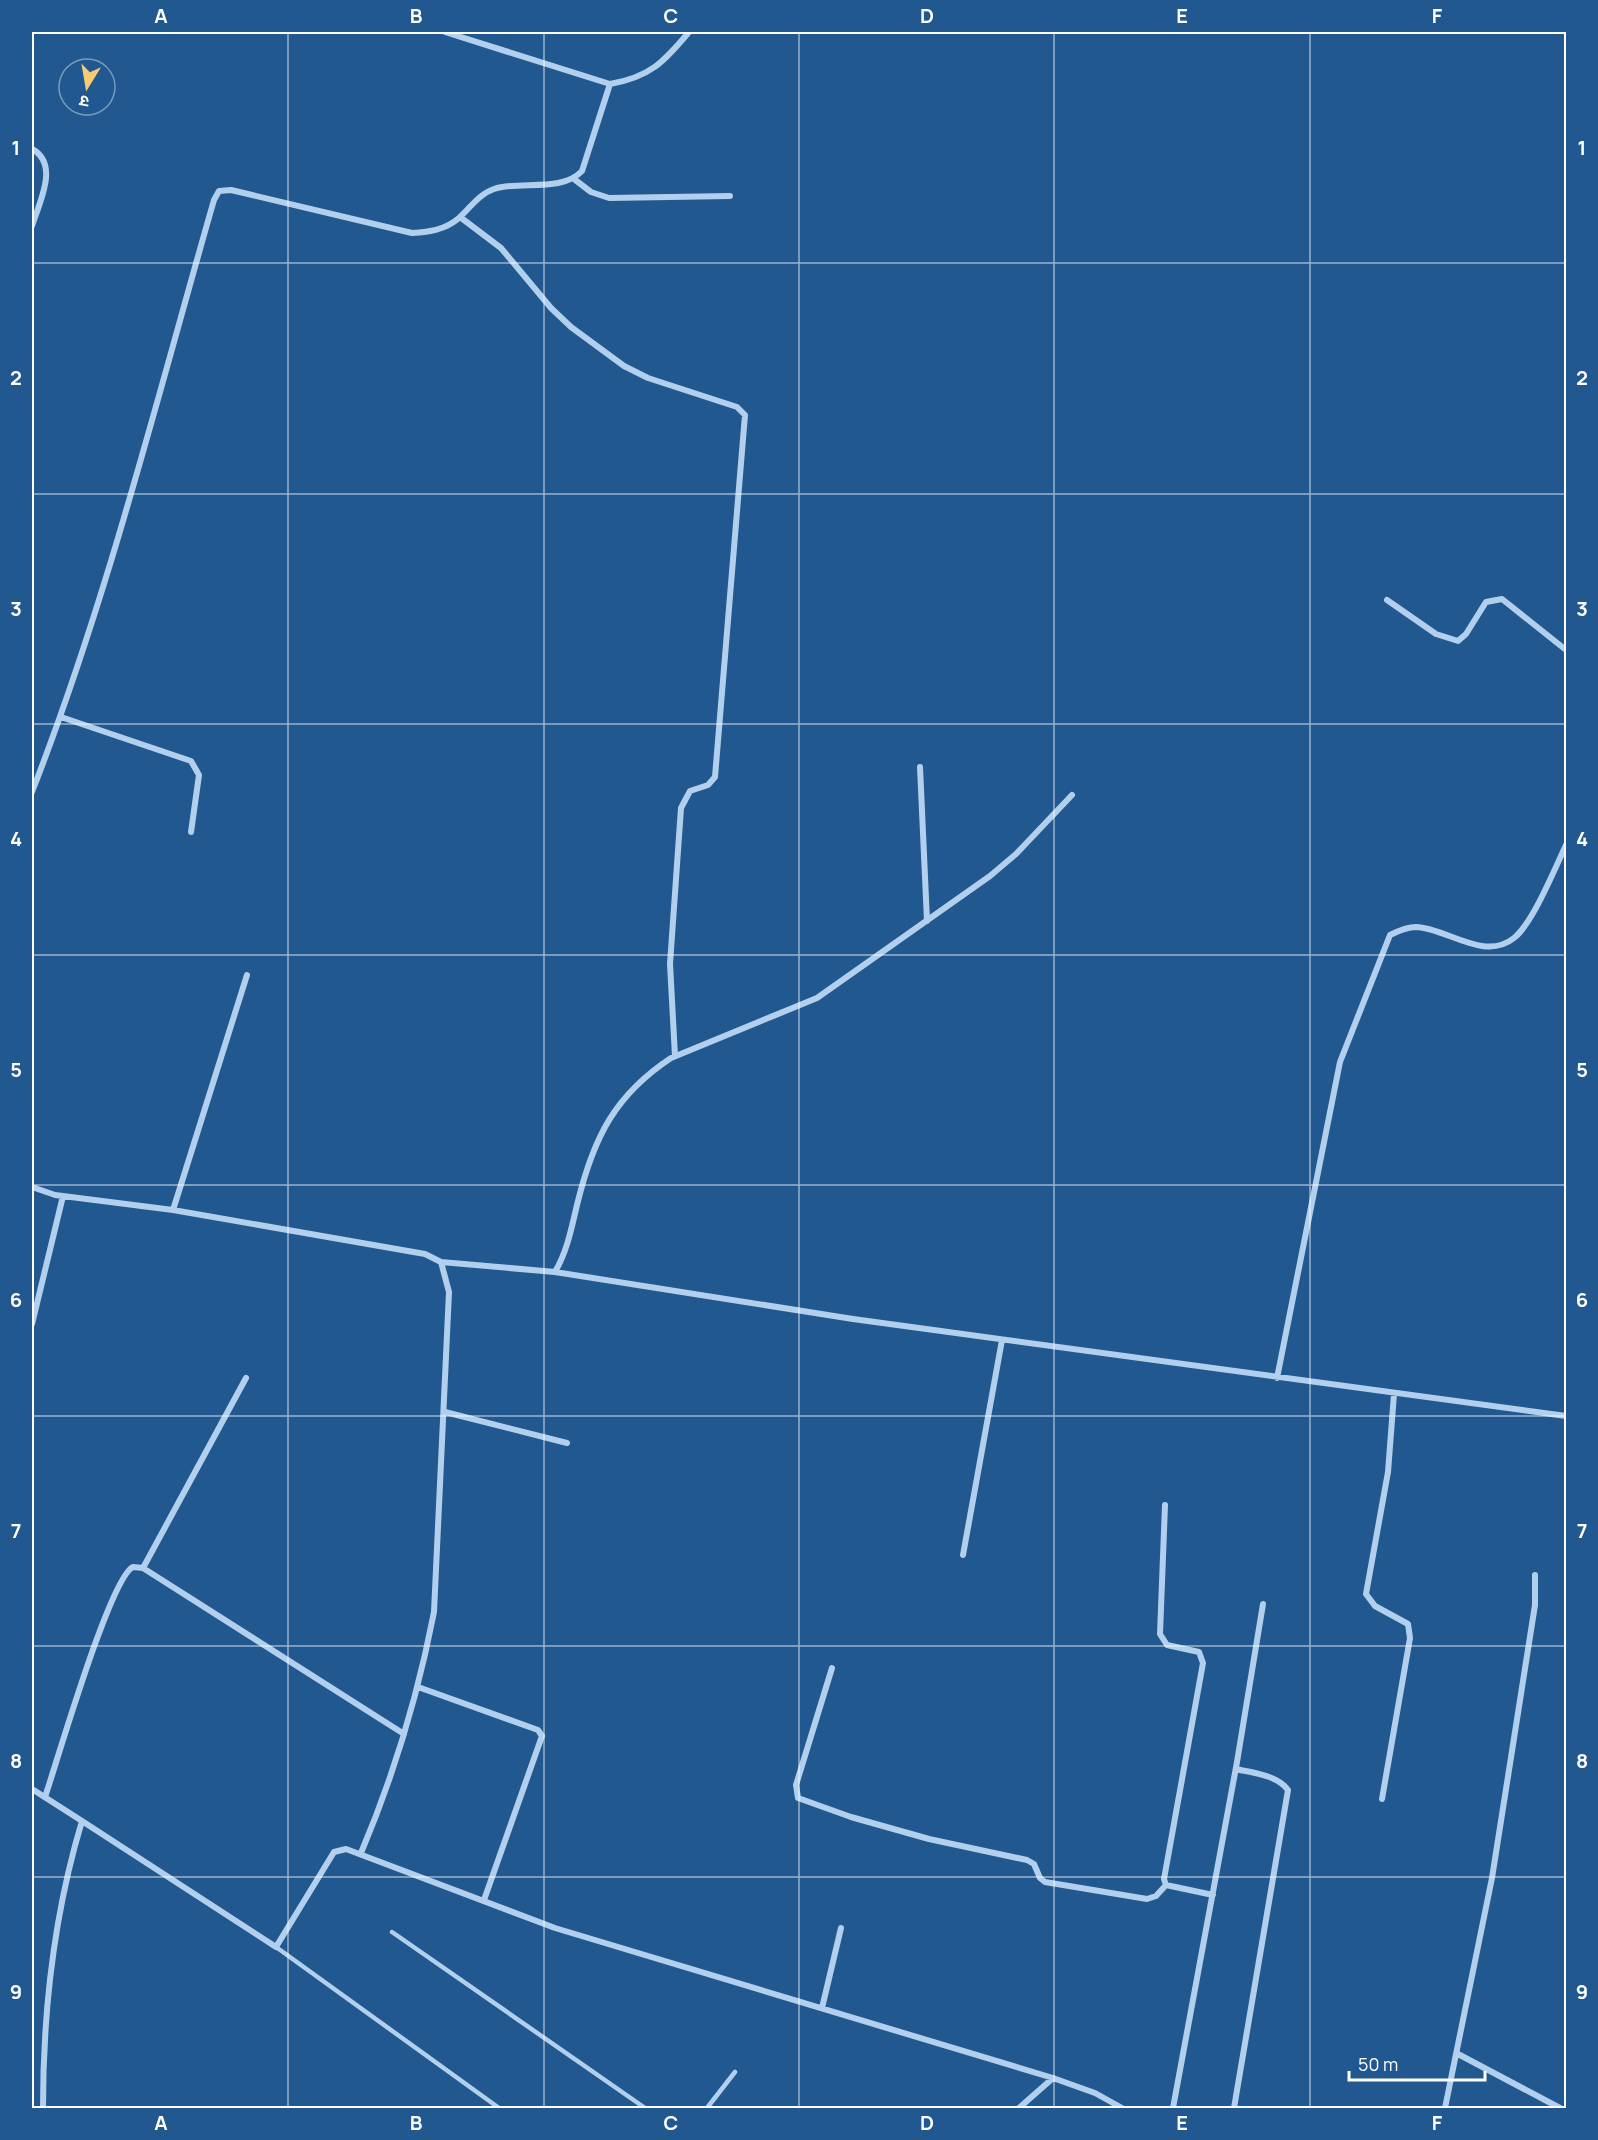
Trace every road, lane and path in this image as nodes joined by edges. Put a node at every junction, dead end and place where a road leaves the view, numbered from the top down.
1 (445, 32) edge
2 (689, 32) edge
3 (610, 84) junction
4 (32, 149) edge
5 (574, 179) junction
6 (730, 196) dead end
7 (461, 215) junction
8 (32, 226) edge
9 (1387, 600) dead end
10 (1566, 650) edge
11 (61, 717) junction
12 (920, 766) dead end
13 (32, 792) edge
14 (1072, 795) dead end
15 (191, 832) dead end
16 (1566, 845) edge
17 (927, 921) junction
18 (247, 975) dead end
19 (675, 1056) junction
20 (32, 1187) edge
21 (63, 1196) junction
22 (173, 1210) junction
23 (441, 1262) junction
24 (555, 1272) junction
25 (32, 1324) edge
26 (1002, 1340) junction
27 (246, 1378) dead end
28 (1277, 1378) junction
29 (1394, 1394) junction
30 (445, 1412) junction
31 (1566, 1416) edge
32 (567, 1443) dead end
33 (1165, 1505) dead end
34 (963, 1555) dead end
35 (143, 1568) junction
36 (1535, 1575) dead end
37 (1263, 1604) dead end
38 (832, 1668) dead end
39 (418, 1687) junction
40 (404, 1734) junction
41 (1236, 1769) junction
42 (32, 1789) edge
43 (45, 1797) junction
44 (1382, 1799) dead end
45 (82, 1821) junction
46 (361, 1853) junction
47 (1166, 1885) junction
48 (1214, 1895) junction
49 (484, 1900) junction
50 (841, 1928) dead end
51 (392, 1932) dead end
52 (276, 1947) junction
53 (822, 2008) junction
54 (1458, 2054) junction
55 (735, 2072) dead end
56 (1053, 2078) junction
57 (43, 2109) edge
58 (499, 2109) edge
59 (645, 2109) edge
60 (707, 2109) edge
61 (1019, 2109) edge
62 (1122, 2109) edge
63 (1173, 2109) edge
64 (1234, 2109) edge
65 (1445, 2109) edge
66 (1560, 2109) edge

1 - 3 street
2 - 3 street
3 - 5 street
4 - 8 street
5 - 6 street
5 - 7 street
7 - 11 street
7 - 19 street
9 - 10 street
11 - 13 street
11 - 15 street
12 - 17 street
14 - 17 street
16 - 28 street
17 - 19 street
18 - 22 street
19 - 24 street
20 - 21 street
21 - 22 street
21 - 25 street
22 - 23 street
23 - 24 street
23 - 30 street
24 - 26 street
26 - 28 street
26 - 34 street
27 - 35 street
28 - 29 street
29 - 31 street
29 - 44 street
30 - 32 street
30 - 39 street
33 - 47 street
35 - 40 street
35 - 43 street
36 - 54 street
37 - 41 street
38 - 47 street
39 - 40 street
39 - 49 street
40 - 46 street
41 - 48 street
41 - 64 street
42 - 43 street
43 - 45 street
45 - 52 street
45 - 57 street
46 - 49 street
46 - 52 street
47 - 48 street
48 - 63 street
49 - 53 street
50 - 53 street
51 - 59 lane
52 - 58 lane
53 - 56 street
54 - 65 street
54 - 66 street
55 - 60 lane
56 - 61 street
56 - 62 street

